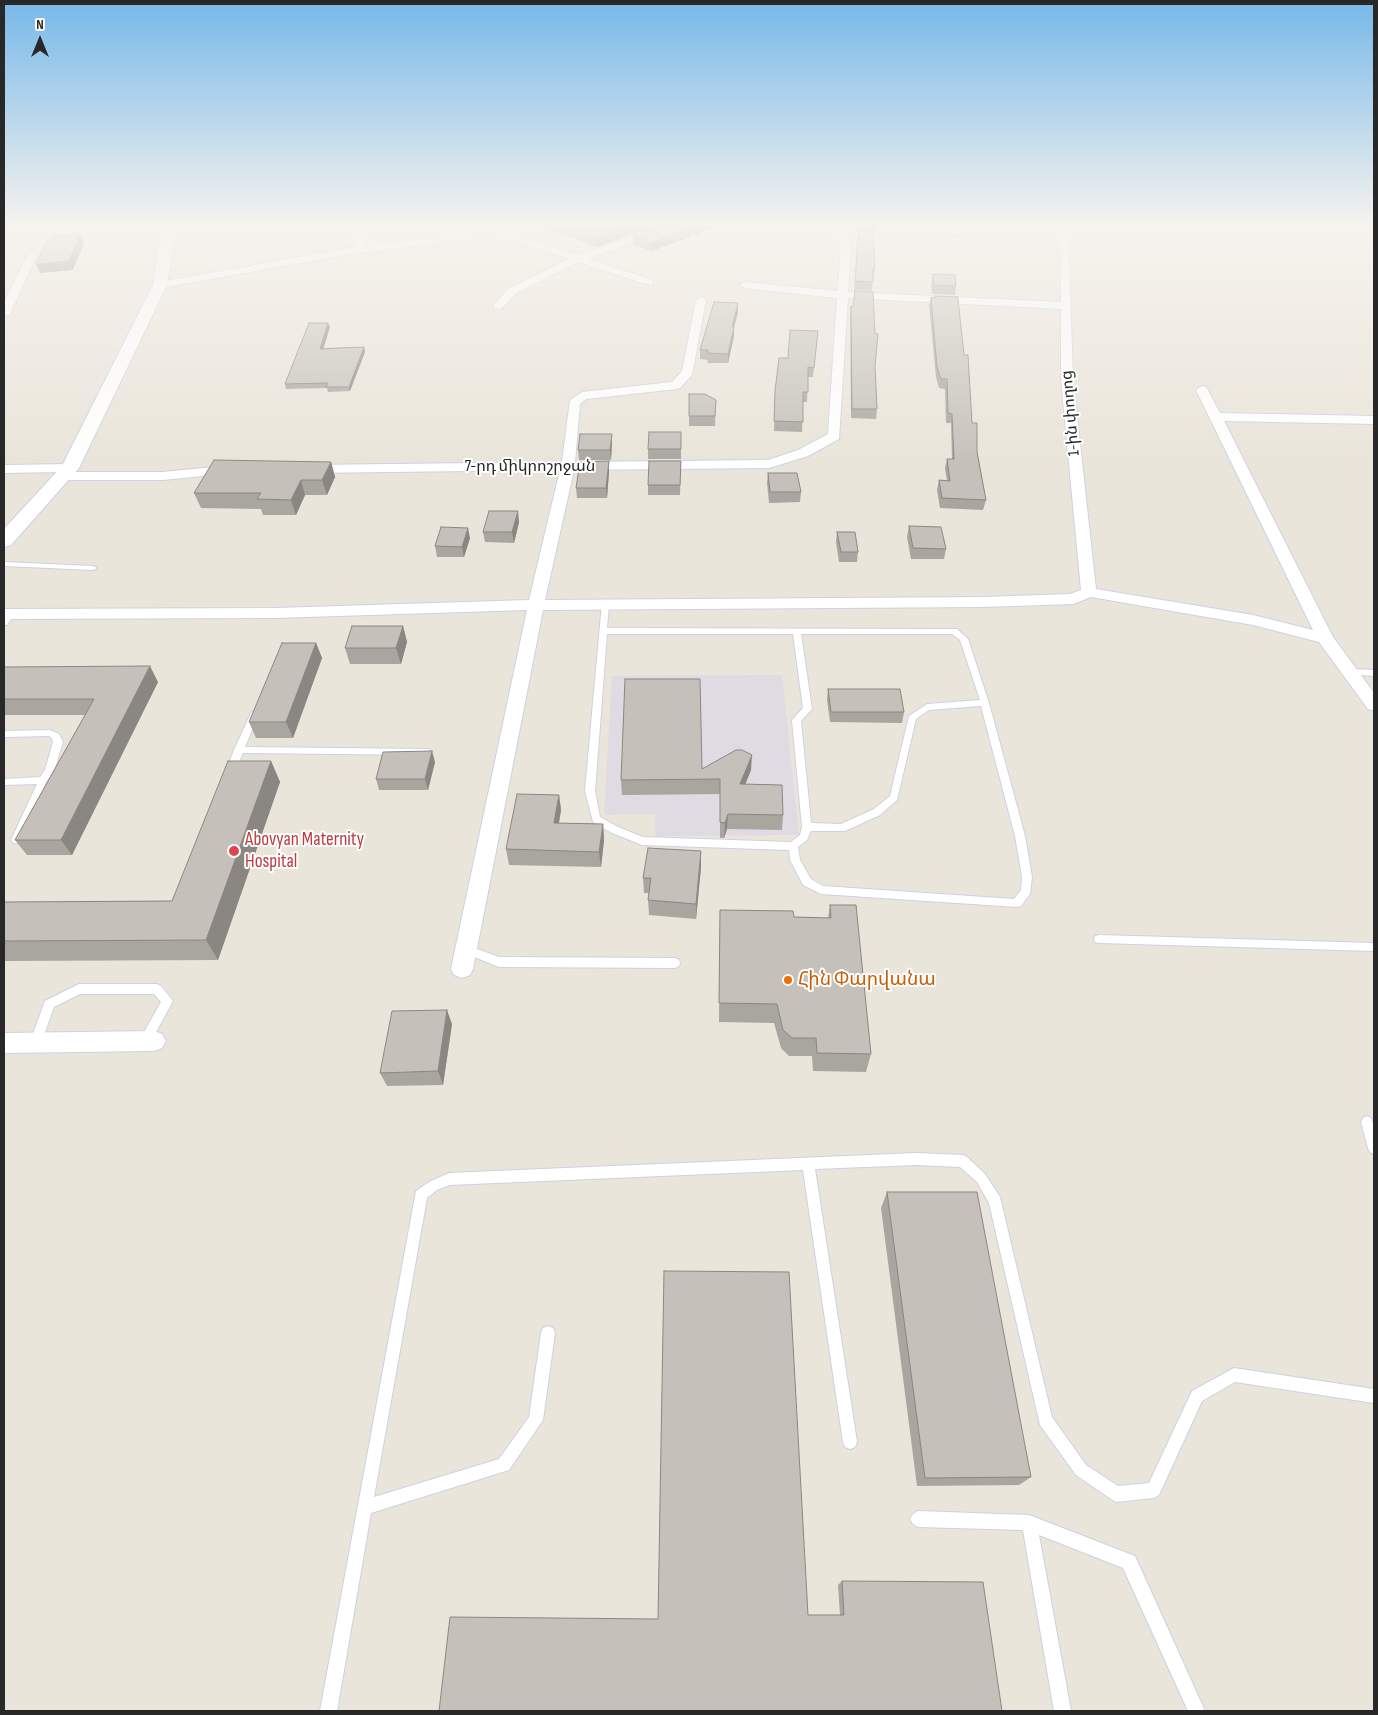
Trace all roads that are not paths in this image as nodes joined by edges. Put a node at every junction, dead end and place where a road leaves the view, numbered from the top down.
1 (150, 306) edge
2 (700, 306) edge
3 (842, 306) edge
4 (1066, 306) edge
5 (1202, 390) dead end
6 (1215, 418) junction
7 (1374, 420) edge
8 (568, 467) junction
9 (242, 469) edge
10 (291, 469) edge
11 (4, 470) edge
12 (67, 472) junction
13 (4, 541) edge
14 (4, 564) edge
15 (93, 568) dead end
16 (1089, 592) junction
17 (536, 605) junction
18 (605, 605) junction
19 (6, 617) edge
20 (603, 632) junction
21 (797, 632) junction
22 (1325, 638) junction
23 (1350, 672) junction
24 (1374, 673) edge
25 (985, 703) junction
26 (259, 705) edge
27 (1374, 705) edge
28 (4, 734) edge
29 (239, 750) junction
30 (428, 752) edge
31 (43, 780) junction
32 (4, 782) edge
33 (226, 785) edge
34 (807, 828) junction
35 (16, 840) edge
36 (793, 846) junction
37 (1099, 939) dead end
38 (1374, 947) edge
39 (466, 949) junction
40 (674, 963) dead end
41 (462, 969) dead end
42 (150, 1041) joint
43 (36, 1042) junction
44 (4, 1043) edge
45 (1367, 1122) dead end
46 (1374, 1148) edge
47 (808, 1163) junction
48 (548, 1333) dead end
49 (1374, 1396) edge
50 (850, 1442) dead end
51 (365, 1507) junction
52 (918, 1519) dead end
53 (1029, 1523) junction
54 (328, 1711) edge
55 (1062, 1711) edge
56 (1196, 1711) edge

1 - 12 main road
2 - 8 street
3 - 8 street, 7-րդ միկրոշրջան
4 - 16 street, 1-ին փողոց
5 - 6 street
6 - 7 street
6 - 22 street
8 - 10 street, 7-րդ միկրոշրջան
8 - 17 street
9 - 12 street
11 - 12 street
12 - 13 main road
14 - 15 lane
16 - 18 street
16 - 22 street
17 - 18 street
17 - 19 street
17 - 39 street
18 - 20 lane
20 - 21 lane
20 - 36 lane
21 - 25 lane
21 - 34 lane
22 - 23 street
23 - 24 lane
23 - 27 street
25 - 34 lane
25 - 36 lane
26 - 29 lane
28 - 31 lane
29 - 30 lane
29 - 33 lane
31 - 32 lane
31 - 35 lane
34 - 36 lane
37 - 38 lane
39 - 40 lane
39 - 41 street
42 - 43 street
42 - 43 lane
43 - 44 street
45 - 46 lane
47 - 49 lane
47 - 50 lane
47 - 51 lane
48 - 51 lane
51 - 54 lane
52 - 53 lane
53 - 55 lane
53 - 56 lane

